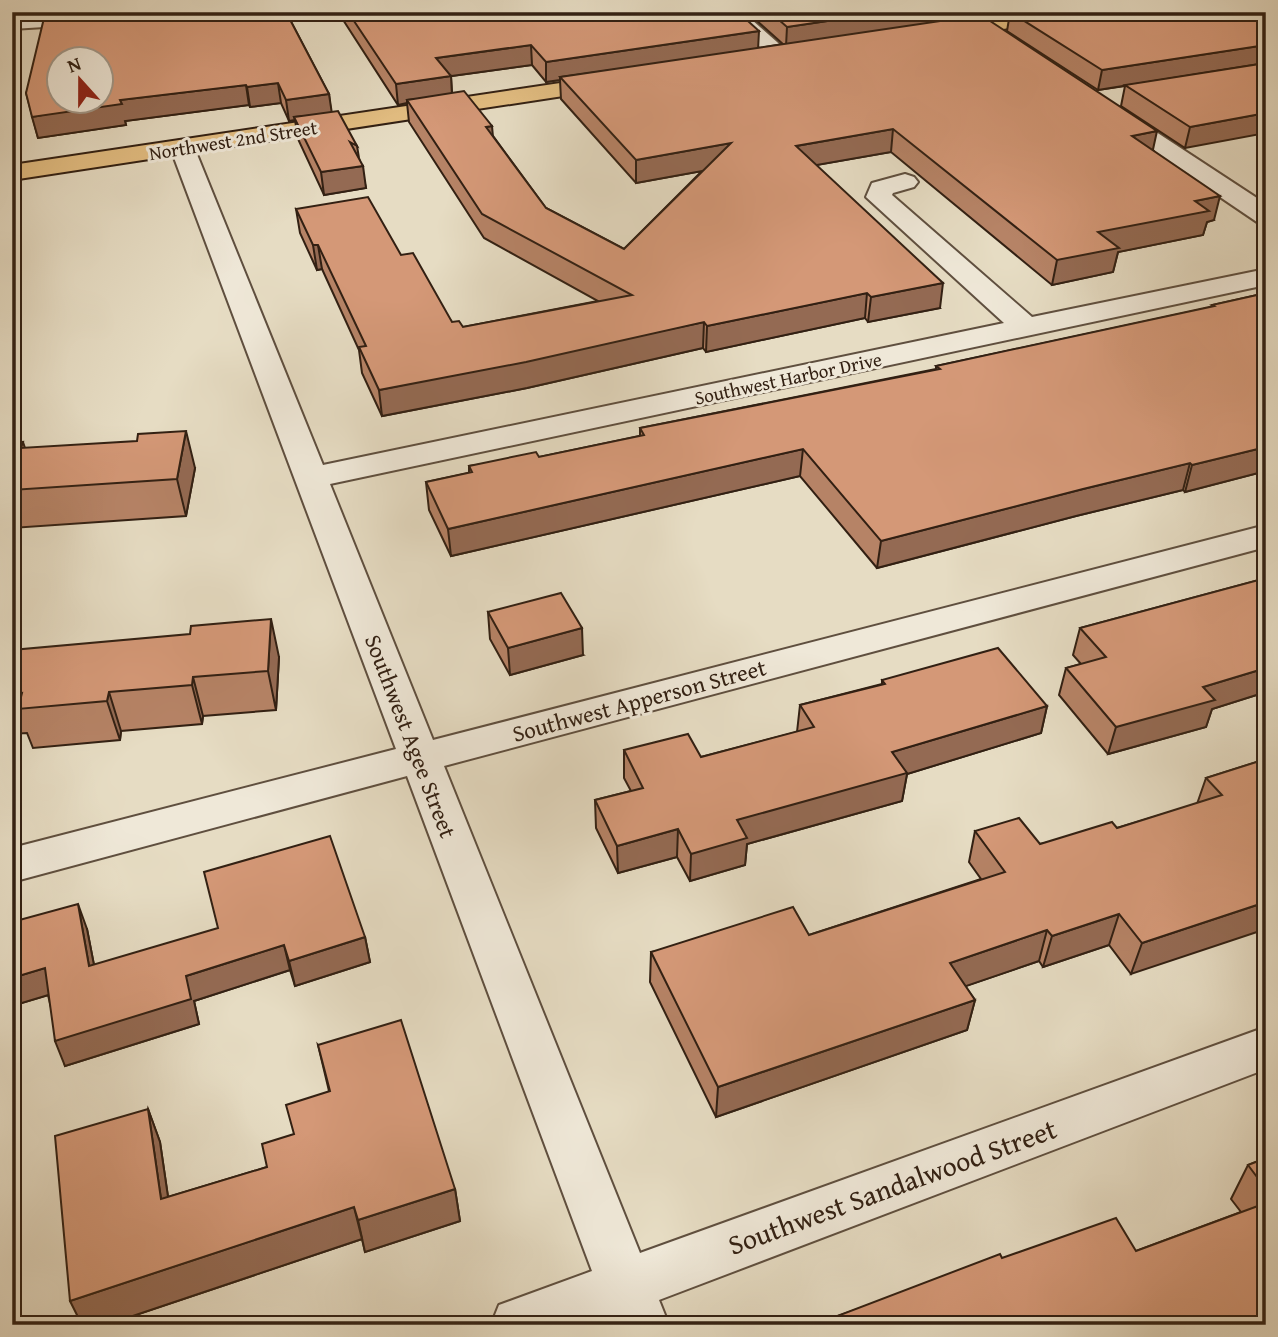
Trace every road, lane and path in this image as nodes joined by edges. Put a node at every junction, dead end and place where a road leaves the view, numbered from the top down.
1 (730, 12) edge
2 (1076, 12) edge
3 (115, 16) edge
4 (12, 23) edge
5 (981, 26) junction
6 (915, 37) edge
7 (1004, 41) edge
8 (810, 53) edge
9 (783, 57) junction
10 (756, 61) edge
11 (635, 79) edge
12 (1120, 96) dead end
13 (182, 147) junction
14 (12, 173) edge
15 (905, 181) dead end
16 (1266, 216) edge
17 (1266, 277) edge
18 (1027, 328) junction
19 (310, 478) junction
20 (1266, 536) edge
21 (419, 758) junction
22 (12, 865) edge
23 (1266, 1048) edge
24 (633, 1305) edge
25 (519, 1325) edge

1 - 9 street
2 - 5 main road
3 - 4 street
5 - 6 main road
5 - 7 street
8 - 9 main road
9 - 10 main road
11 - 13 main road, Northwest 2nd Street
12 - 16 street
13 - 14 main road, Northwest 2nd Street
13 - 19 street, Southwest Agee Street
15 - 18 street
17 - 18 street, Southwest Harbor Drive
18 - 19 street, Southwest Harbor Drive
19 - 21 street, Southwest Agee Street
20 - 21 street, Southwest Apperson Street
21 - 22 street, Southwest Apperson Street
21 - 24 street, Southwest Agee Street
23 - 24 street, Southwest Sandalwood Street
24 - 25 street, Southwest Sandalwood Street

